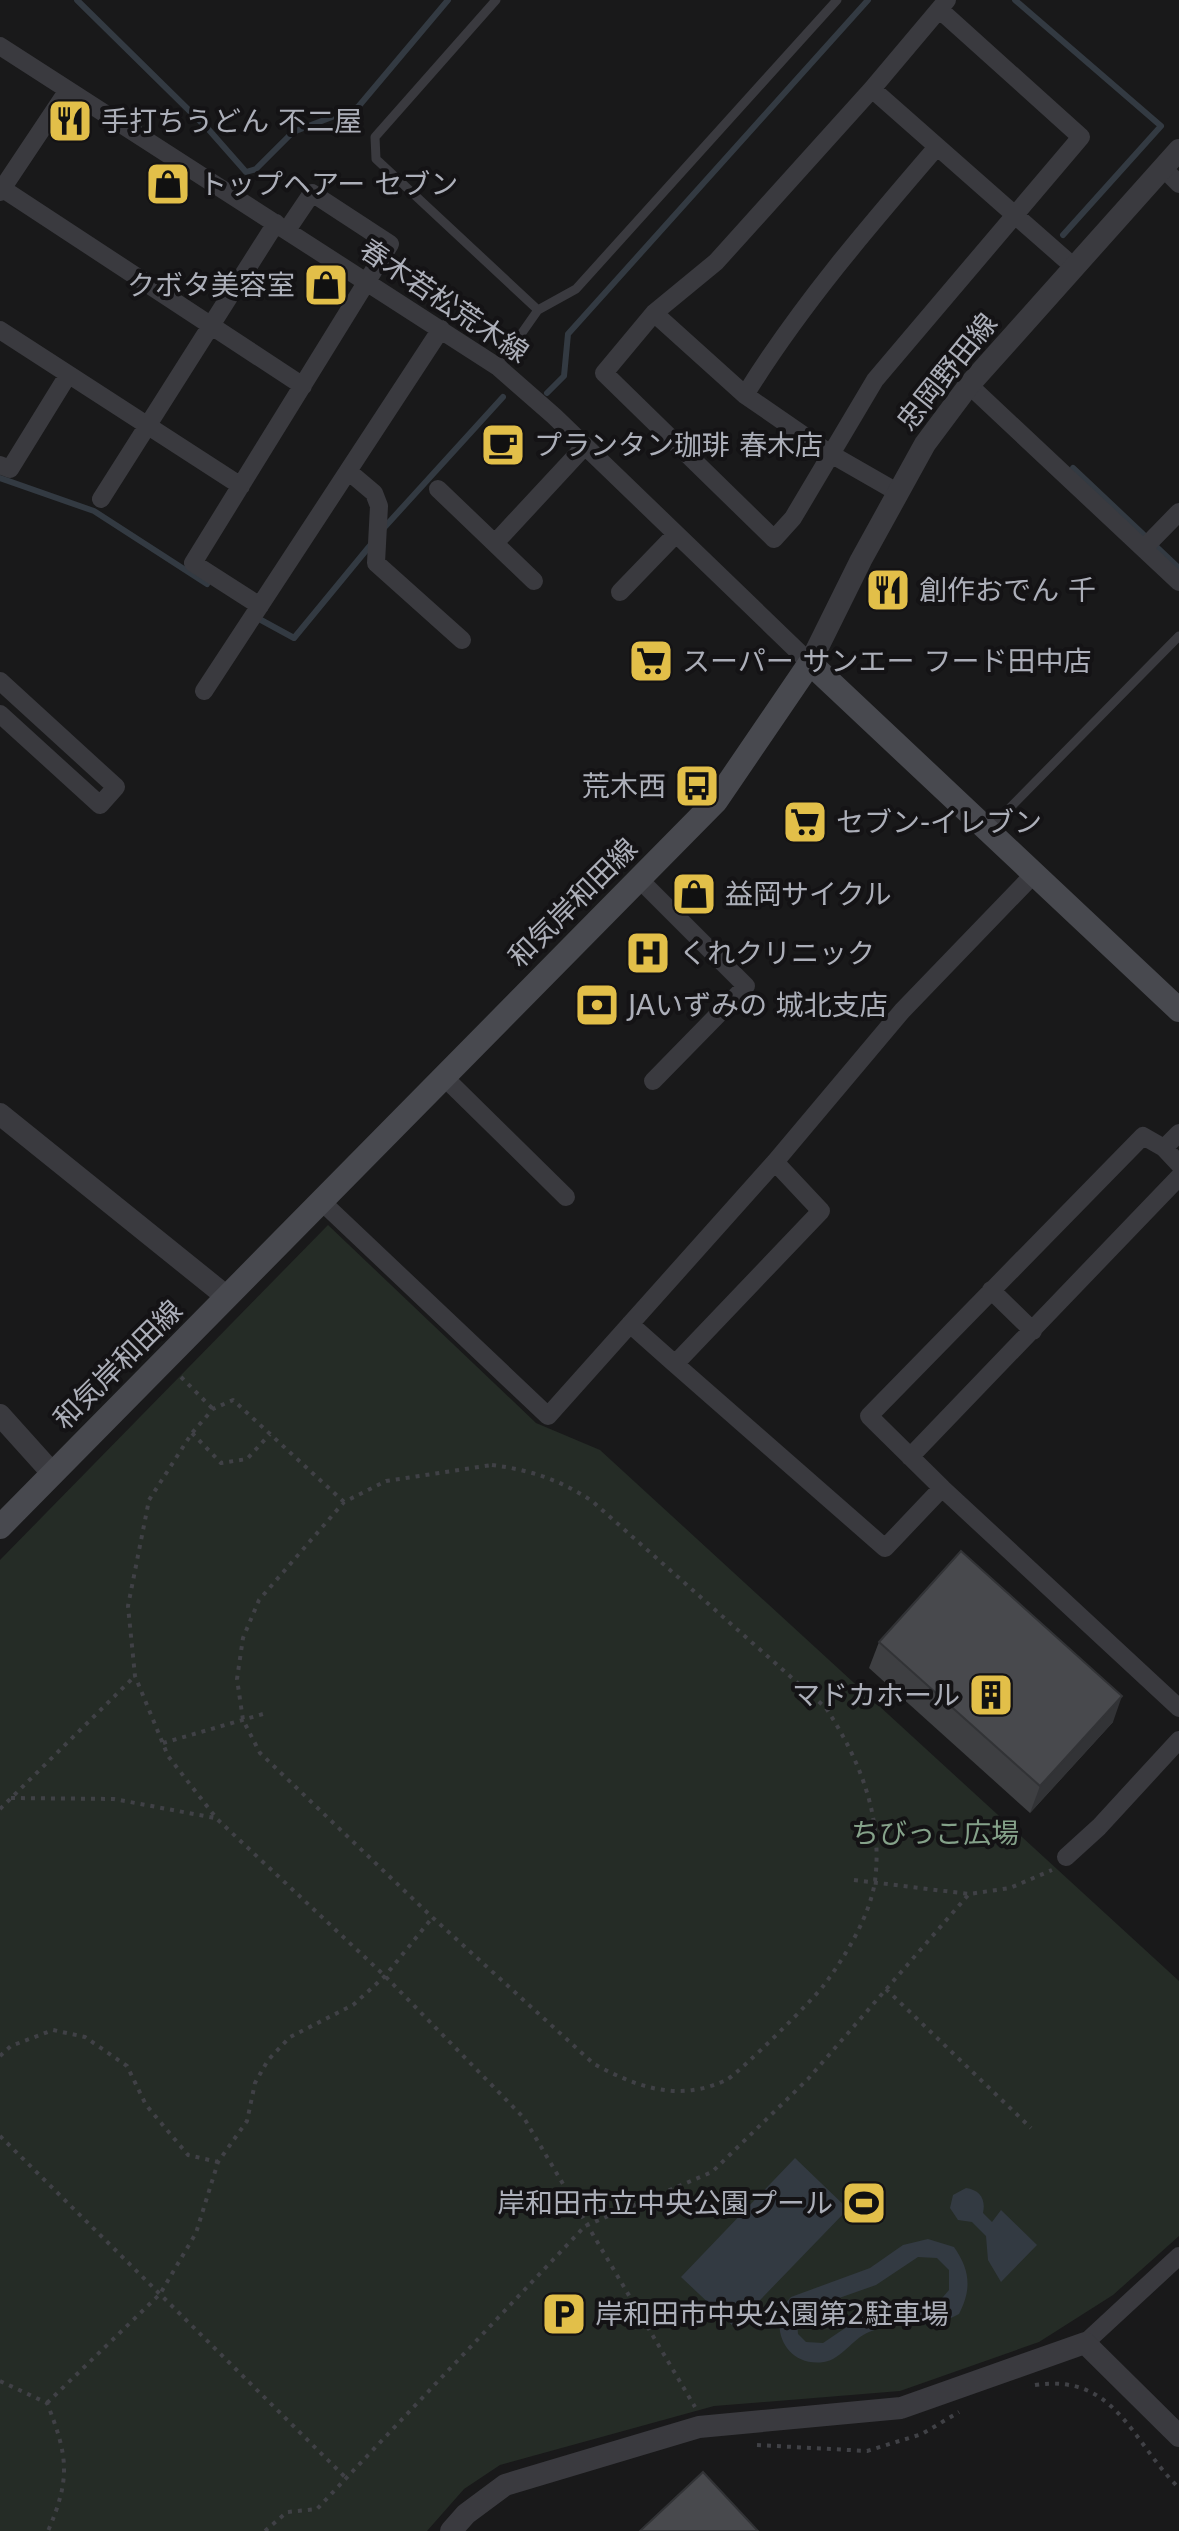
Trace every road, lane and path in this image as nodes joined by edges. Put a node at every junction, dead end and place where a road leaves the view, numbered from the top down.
1 (496, 0) edge
2 (837, 0) edge
3 (944, 5) edge
4 (0, 46) edge
5 (872, 89) junction
6 (68, 90) junction
7 (936, 148) junction
8 (1179, 150) edge
9 (1171, 176) edge
10 (1, 189) edge
11 (1012, 215) junction
12 (282, 227) junction
13 (1074, 267) junction
14 (368, 282) junction
15 (538, 310) junction
16 (654, 313) junction
17 (211, 326) junction
18 (441, 329) junction
19 (0, 330) edge
20 (498, 367) junction
21 (68, 375) junction
22 (969, 385) junction
23 (303, 386) junction
24 (745, 395) junction
25 (147, 426) junction
26 (585, 446) junction
27 (829, 453) junction
28 (0, 465) edge
29 (348, 471) junction
30 (241, 486) junction
31 (438, 489) dead end
32 (897, 492) junction
33 (101, 499) dead end
34 (1179, 512) edge
35 (676, 534) junction
36 (495, 543) junction
37 (1144, 548) junction
38 (534, 581) dead end
39 (1179, 582) edge
40 (620, 592) dead end
41 (260, 606) junction
42 (1179, 636) edge
43 (462, 640) dead end
44 (810, 663) junction
45 (0, 681) edge
46 (204, 691) dead end
47 (0, 714) edge
48 (989, 829) junction
49 (1035, 873) junction
50 (639, 879) junction
51 (1179, 1010) edge
52 (444, 1077) junction
53 (653, 1081) dead end
54 (0, 1114) edge
55 (1179, 1133) edge
56 (1164, 1148) junction
57 (775, 1162) junction
58 (1179, 1164) edge
59 (1179, 1177) edge
60 (566, 1197) dead end
61 (321, 1201) junction
62 (991, 1290) junction
63 (227, 1297) junction
64 (630, 1324) junction
65 (1033, 1331) junction
66 (675, 1364) junction
67 (178, 1374) dead end
68 (213, 1409) junction
69 (0, 1415) edge
70 (192, 1433) junction
71 (270, 1434) junction
72 (910, 1457) junction
73 (53, 1474) junction
74 (942, 1488) junction
75 (344, 1502) junction
76 (0, 1527) edge
77 (135, 1676) junction
78 (1179, 1708) edge
79 (263, 1714) dead end
80 (243, 1720) junction
81 (1179, 1740) edge
82 (163, 1743) junction
83 (11, 1798) junction
84 (0, 1809) edge
85 (217, 1819) junction
86 (1066, 1857) joint
87 (854, 1880) dead end
88 (875, 1882) junction
89 (969, 1894) junction
90 (432, 1917) junction
91 (385, 1976) junction
92 (886, 1989) junction
93 (0, 2056) edge
94 (1031, 2128) dead end
95 (0, 2136) edge
96 (218, 2162) junction
97 (585, 2226) junction
98 (1179, 2256) edge
99 (160, 2294) junction
100 (1085, 2343) junction
101 (0, 2381) edge
102 (1032, 2386) dead end
103 (47, 2403) junction
104 (696, 2409) dead end
105 (969, 2409) dead end
106 (1179, 2436) edge
107 (747, 2445) dead end
108 (346, 2478) junction
109 (1179, 2488) edge
110 (48, 2531) edge
111 (265, 2531) edge
112 (451, 2531) edge

1 - 15 lane
2 - 15 lane
3 - 5 street
3 - 11 street
4 - 6 street, 春木若松荒木線
5 - 7 street
5 - 16 street
6 - 10 street
6 - 12 street, 春木若松荒木線
7 - 11 street
7 - 24 street
8 - 9 street, 忠岡野田線
9 - 13 street, 忠岡野田線
10 - 17 street
11 - 13 street
11 - 27 street
12 - 14 street, 春木若松荒木線
12 - 14 street
12 - 17 street
13 - 22 street, 忠岡野田線
14 - 18 street, 春木若松荒木線
14 - 23 street
15 - 20 lane
16 - 24 street
16 - 27 street
17 - 23 street
17 - 25 street
18 - 20 street, 春木若松荒木線
18 - 29 street
19 - 21 street
20 - 26 street, 春木若松荒木線
21 - 25 street
21 - 28 street
22 - 32 street, 忠岡野田線
22 - 37 street
23 - 30 street
24 - 27 street
25 - 30 street
25 - 33 street
26 - 35 street, 春木若松荒木線
26 - 36 street
27 - 32 street
29 - 41 street
29 - 43 street
30 - 41 street
31 - 36 street
32 - 44 street, 忠岡野田線
34 - 37 street
35 - 40 street
35 - 44 street, 春木若松荒木線
36 - 38 street
37 - 39 street
41 - 46 street
42 - 48 lane
44 - 48 main road
44 - 50 main road, 和気岸和田線
45 - 47 street
48 - 49 main road
49 - 51 main road
49 - 57 street
50 - 52 main road, 和気岸和田線
50 - 53 street
52 - 60 street
52 - 61 main road, 和気岸和田線
54 - 63 street
55 - 56 street
56 - 58 street
56 - 62 street
57 - 64 street
57 - 66 street
59 - 65 street
61 - 63 main road, 和気岸和田線
61 - 64 street
62 - 65 street
62 - 72 street
63 - 73 main road, 和気岸和田線
64 - 66 street
65 - 72 street
66 - 74 street
67 - 68 path
68 - 70 path
68 - 71 path
69 - 73 street
70 - 71 path
70 - 77 path
71 - 75 path
72 - 74 street
73 - 76 main road, 和気岸和田線
74 - 78 street
75 - 80 path
75 - 88 path
77 - 82 path
77 - 83 path
79 - 80 path
80 - 82 path
80 - 90 path
81 - 86 street
82 - 85 path
83 - 84 path
83 - 85 path
85 - 91 path
86 - 89 path
87 - 88 path
88 - 89 path
88 - 90 path
89 - 92 path
90 - 91 path
91 - 96 path
91 - 97 path
92 - 94 path
92 - 97 path
93 - 96 path
95 - 99 path
96 - 99 path
97 - 104 path
97 - 108 path
98 - 100 street
99 - 103 path
99 - 108 path
100 - 106 street
100 - 112 street
101 - 103 path
102 - 109 path
103 - 110 path
105 - 107 path
108 - 111 path

